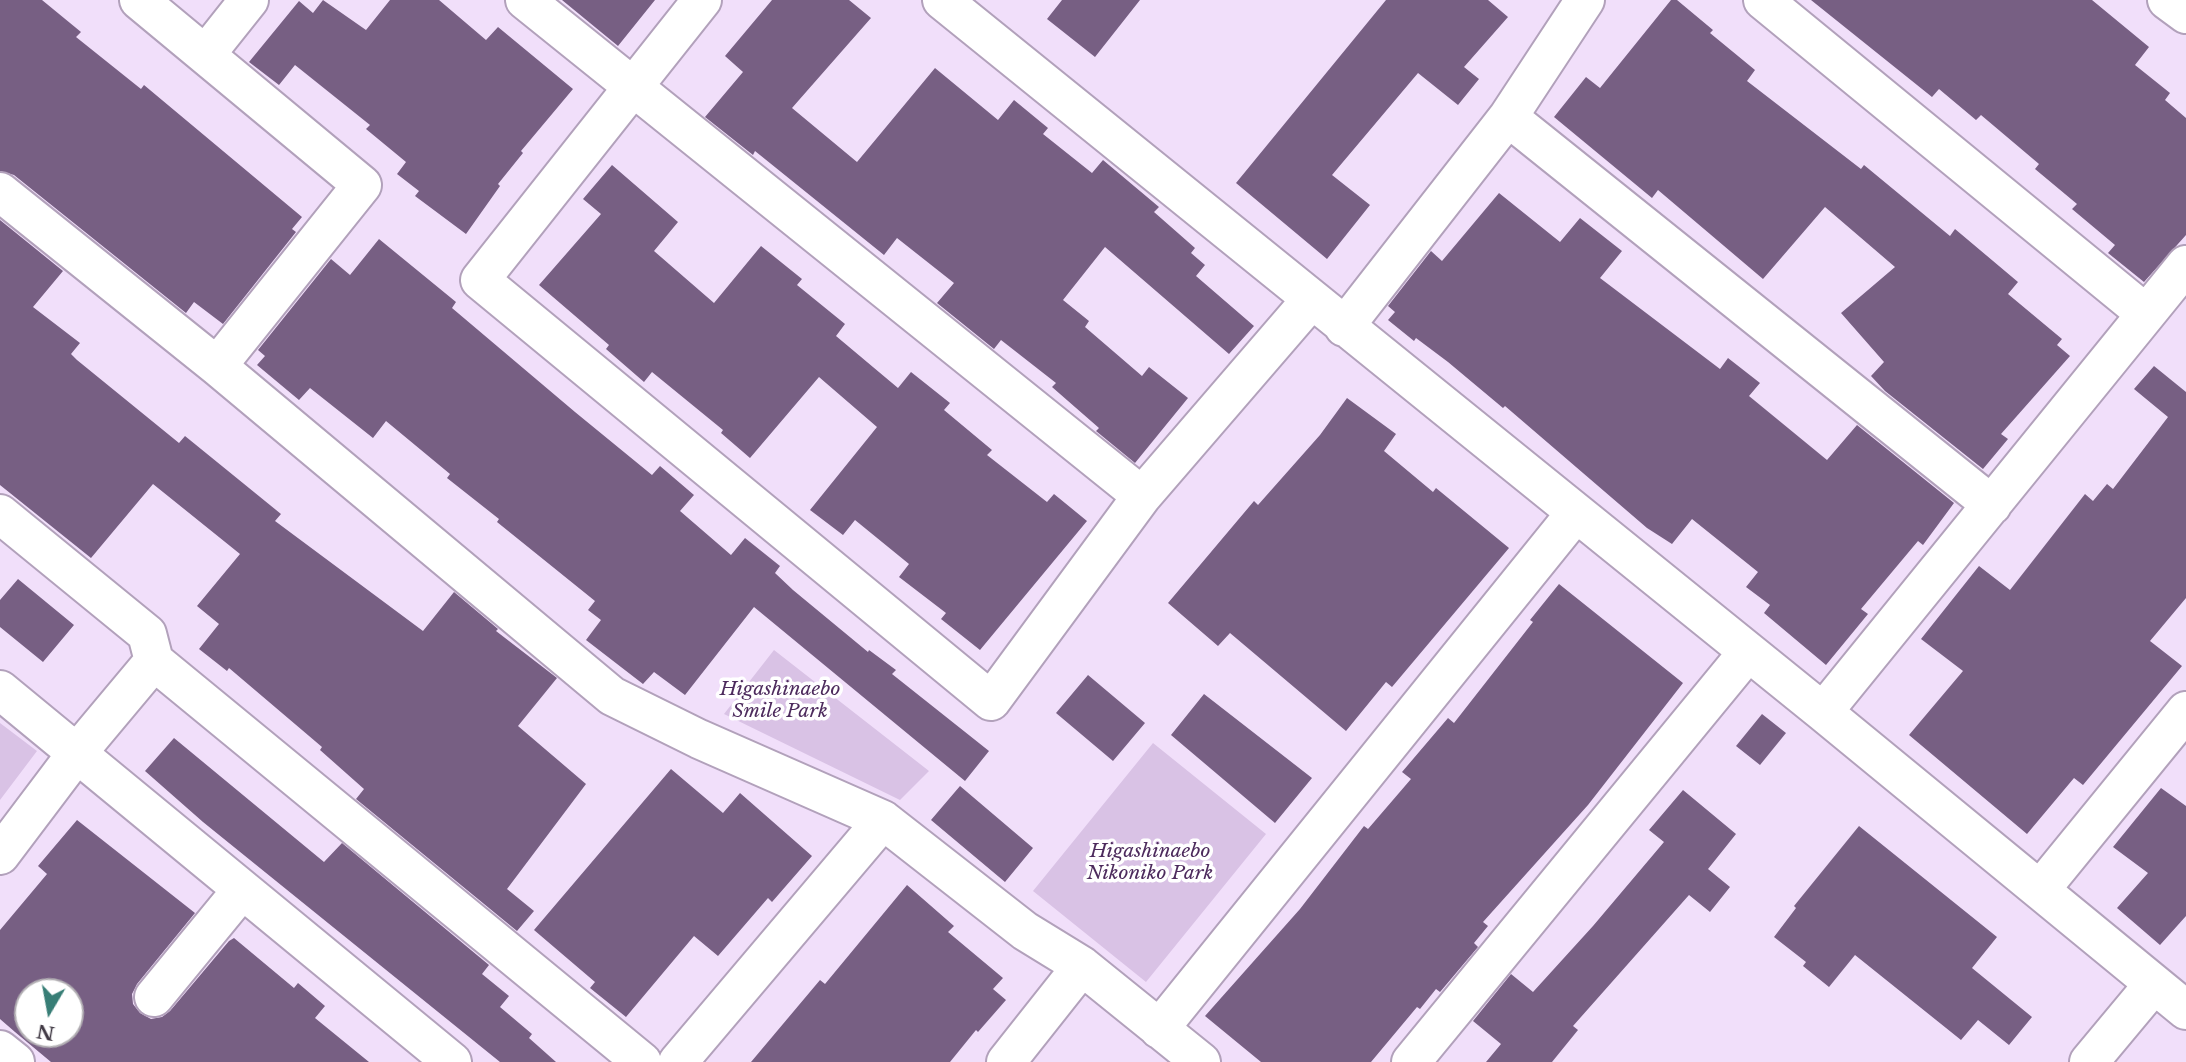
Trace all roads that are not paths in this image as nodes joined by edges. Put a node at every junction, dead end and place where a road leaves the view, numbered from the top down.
1 (139, 0) edge
2 (249, 0) edge
3 (526, 0) edge
4 (702, 0) edge
5 (942, 0) edge
6 (1763, 0) edge
7 (2167, 0) edge
8 (1570, 5) edge
9 (2186, 14) edge
10 (206, 54) junction
11 (634, 87) junction
12 (1508, 117) junction
13 (0, 192) edge
14 (2186, 265) edge
15 (1311, 300) junction
16 (2145, 313) junction
17 (1344, 327) junction
18 (217, 366) junction
19 (1142, 496) junction
20 (1992, 505) junction
21 (0, 514) edge
22 (1575, 514) junction
23 (1748, 652) junction
24 (154, 661) junction
25 (0, 690) edge
26 (2186, 711) edge
27 (1823, 712) junction
28 (77, 753) junction
29 (883, 820) junction
30 (0, 855) edge
31 (2040, 890) junction
32 (241, 891) junction
33 (1082, 966) junction
34 (2154, 984) junction
35 (154, 997) dead end
36 (2186, 1010) edge
37 (1159, 1028) junction
38 (0, 1050) edge
39 (1199, 1061) edge
40 (15, 1062) edge
41 (452, 1062) edge
42 (642, 1062) edge
43 (678, 1062) edge
44 (1006, 1062) edge
45 (1411, 1062) edge
46 (2089, 1062) edge

1 - 10 street
2 - 10 street
3 - 11 street
4 - 11 street
5 - 15 street
6 - 16 street
7 - 9 street
8 - 12 street
10 - 18 street
11 - 19 street
11 - 19 street
12 - 17 street
12 - 20 street
13 - 18 street
14 - 16 street
15 - 17 street
15 - 19 street
16 - 20 street
17 - 22 street
18 - 29 street
20 - 27 street
21 - 24 street
22 - 23 street
22 - 37 street
23 - 27 street
23 - 45 street
24 - 28 street
24 - 42 street
25 - 28 street
26 - 31 street
27 - 31 street
28 - 30 street
28 - 32 street
29 - 33 street
29 - 43 street
31 - 34 street
32 - 35 street
32 - 41 street
33 - 37 street
33 - 44 street
34 - 36 street
34 - 46 street
37 - 39 street
38 - 40 street

